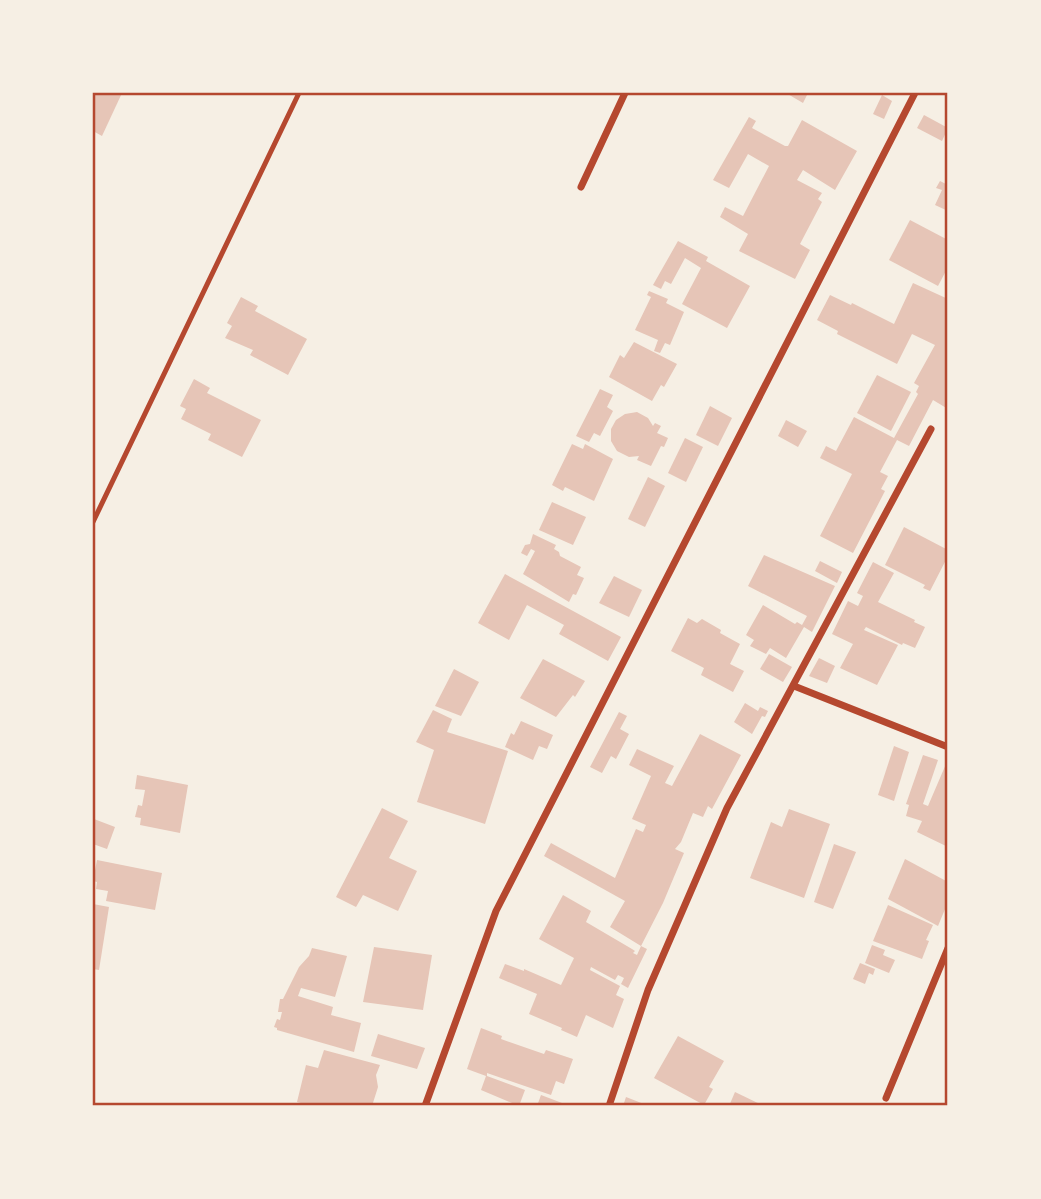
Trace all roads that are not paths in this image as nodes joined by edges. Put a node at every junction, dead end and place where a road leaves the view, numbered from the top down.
1 (299, 93) edge
2 (625, 93) edge
3 (915, 93) edge
4 (580, 187) dead end
5 (931, 429) dead end
6 (93, 522) edge
7 (794, 686) junction
8 (948, 745) edge
9 (948, 948) edge
10 (886, 1098) dead end
11 (425, 1106) edge
12 (609, 1106) edge

1 - 6 lane
2 - 4 street
3 - 11 street
5 - 7 street
7 - 8 street
7 - 12 street
9 - 10 street

